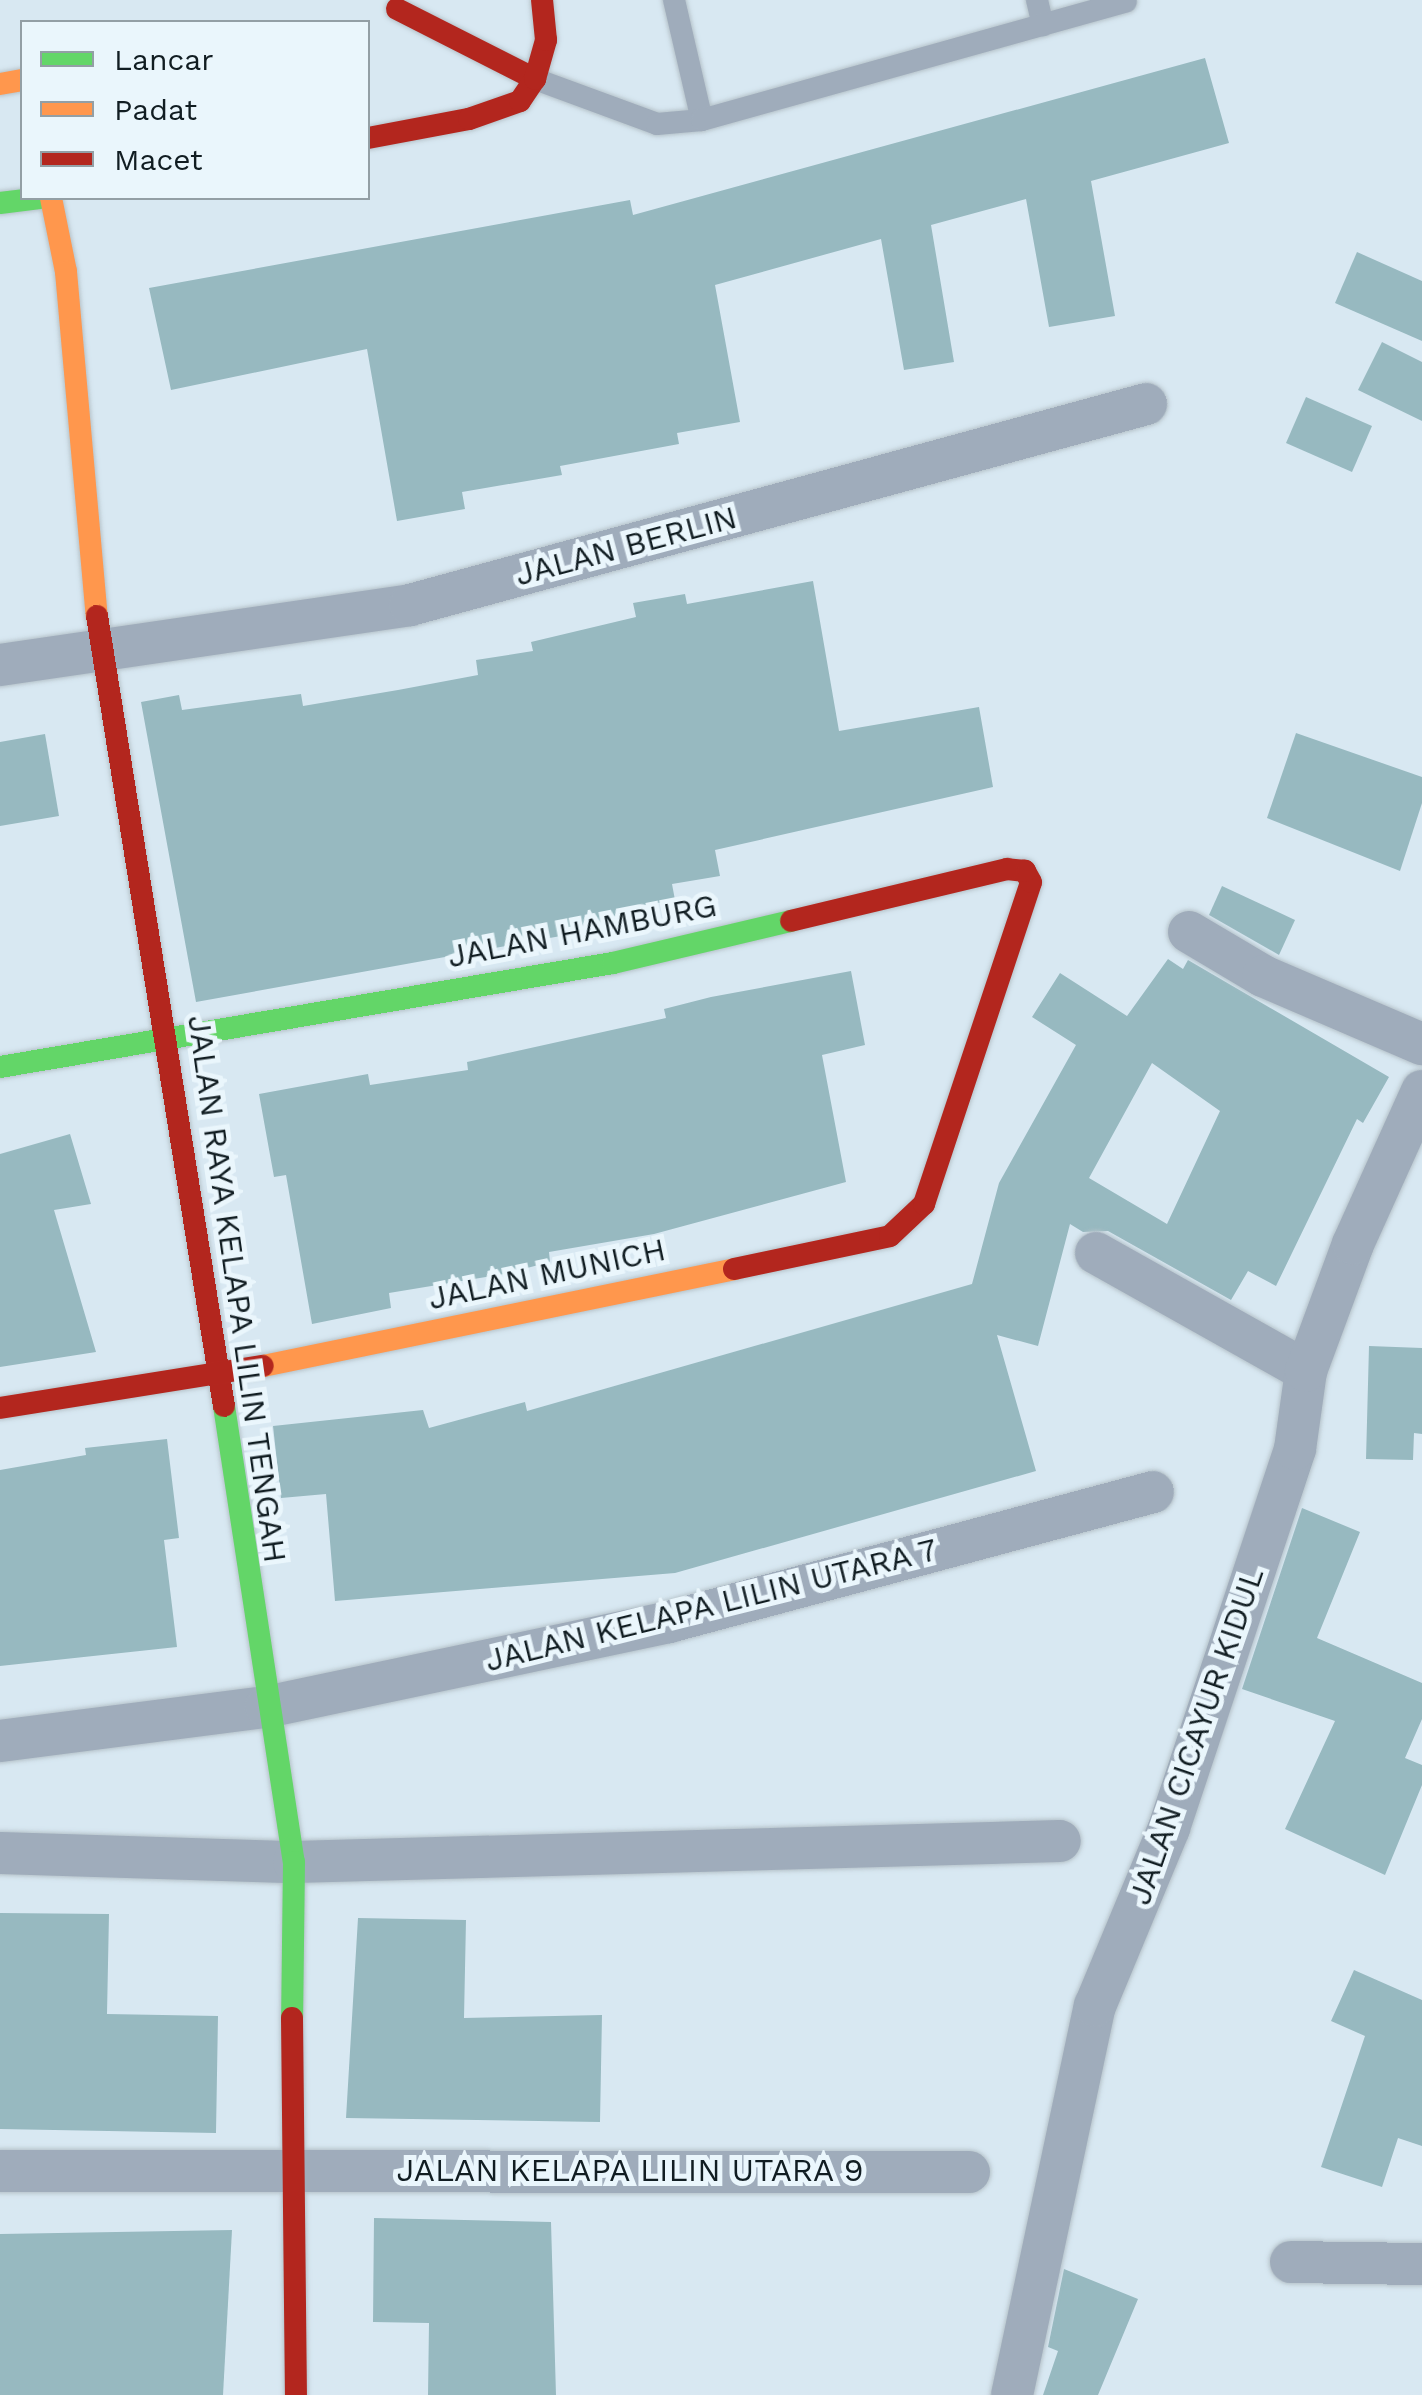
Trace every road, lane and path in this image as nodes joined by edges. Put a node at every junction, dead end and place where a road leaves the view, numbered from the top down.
1 (542, 0) edge
2 (674, 0) edge
3 (1036, 0) edge
4 (1126, 2) edge
5 (399, 5) edge
6 (377, 25) dead end
7 (1042, 25) junction
8 (535, 78) junction
9 (702, 120) junction
10 (370, 138) edge
11 (51, 200) edge
12 (1146, 404) dead end
13 (100, 651) junction
14 (0, 665) edge
15 (1190, 932) dead end
16 (168, 1041) junction
17 (1422, 1044) edge
18 (0, 1067) edge
19 (1422, 1091) edge
20 (890, 1236) joint
21 (1096, 1253) dead end
22 (1306, 1372) junction
23 (217, 1376) junction
24 (0, 1408) edge
25 (1153, 1492) dead end
26 (266, 1706) junction
27 (0, 1740) edge
28 (1060, 1841) dead end
29 (0, 1852) edge
30 (294, 1862) junction
31 (290, 2168) junction
32 (0, 2172) edge
33 (969, 2172) dead end
34 (1290, 2262) dead end
35 (1422, 2264) edge
36 (296, 2395) edge
37 (1012, 2395) edge

1 - 8 street
2 - 9 lane
3 - 7 lane
4 - 7 lane
5 - 6 street
5 - 8 street
7 - 9 lane
8 - 9 lane
8 - 10 street
11 - 13 street, JALAN RAYA KELAPA LILIN TENGAH
12 - 13 street, JALAN BERLIN
13 - 14 street, JALAN BERLIN
13 - 16 street, JALAN RAYA KELAPA LILIN TENGAH
15 - 17 street
16 - 18 street, JALAN HAMBURG
16 - 20 street, JALAN HAMBURG
16 - 23 street, JALAN RAYA KELAPA LILIN TENGAH
19 - 22 street, JALAN CICAYUR KIDUL
20 - 23 street, JALAN MUNICH
21 - 22 street
22 - 37 street, JALAN CICAYUR KIDUL
23 - 24 street, JALAN MUNICH
23 - 26 street, JALAN RAYA KELAPA LILIN TENGAH
25 - 26 street, JALAN KELAPA LILIN UTARA 7
26 - 27 street, JALAN KELAPA LILIN UTARA 7
26 - 30 street, JALAN RAYA KELAPA LILIN TENGAH
28 - 30 street
29 - 30 street
30 - 31 street, JALAN RAYA KELAPA LILIN TENGAH
31 - 32 street, JALAN KELAPA LILIN UTARA 9
31 - 33 street, JALAN KELAPA LILIN UTARA 9
31 - 36 street, JALAN RAYA KELAPA LILIN TENGAH
34 - 35 street

